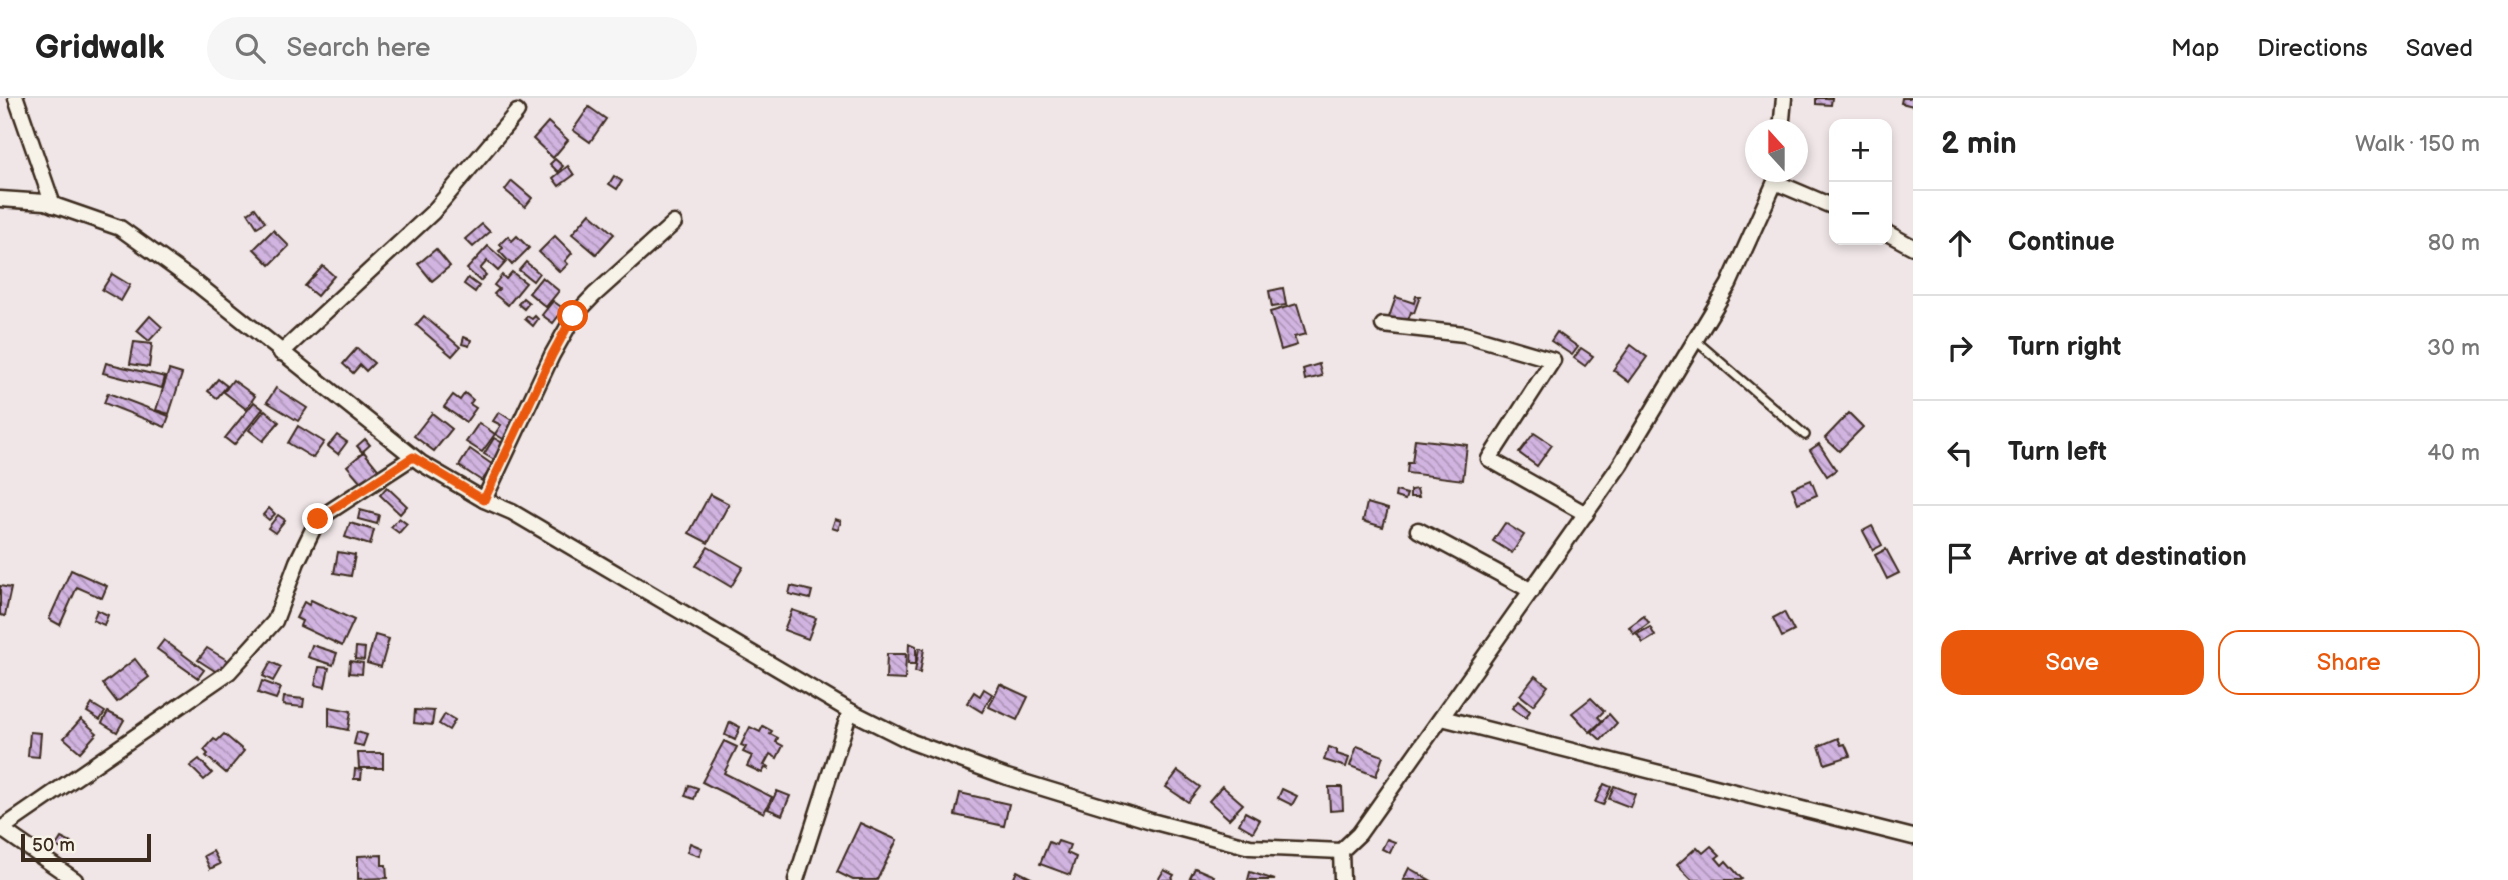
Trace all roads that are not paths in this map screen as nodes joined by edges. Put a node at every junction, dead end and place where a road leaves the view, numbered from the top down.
1 (16, 98) edge
2 (1784, 98) edge
3 (517, 112) dead end
4 (1782, 119) edge
5 (1774, 182) edge
6 (1786, 182) edge
7 (0, 198) edge
8 (1829, 204) edge
9 (53, 205) junction
10 (674, 223) dead end
11 (1892, 236) edge
12 (1913, 247) edge
13 (1383, 325) dead end
14 (1695, 340) junction
15 (281, 353) junction
16 (1805, 435) dead end
17 (413, 457) junction
18 (484, 500) junction
19 (1586, 514) junction
20 (1418, 530) dead end
21 (1532, 591) junction
22 (850, 711) junction
23 (1442, 718) junction
24 (1, 828) edge
25 (1913, 836) edge
26 (1341, 851) junction
27 (75, 880) edge
28 (796, 880) edge
29 (1342, 880) edge

1 - 9 street
2 - 4 street
3 - 15 street
5 - 14 street
6 - 8 street
7 - 9 street
9 - 15 street
10 - 18 street
11 - 12 street
13 - 19 street
14 - 16 lane
14 - 19 street
15 - 17 street
17 - 18 street
17 - 24 street
18 - 22 street
19 - 21 street
20 - 21 street
21 - 23 street
22 - 26 street
22 - 28 street
23 - 25 street
23 - 26 street
24 - 27 street
26 - 29 street

